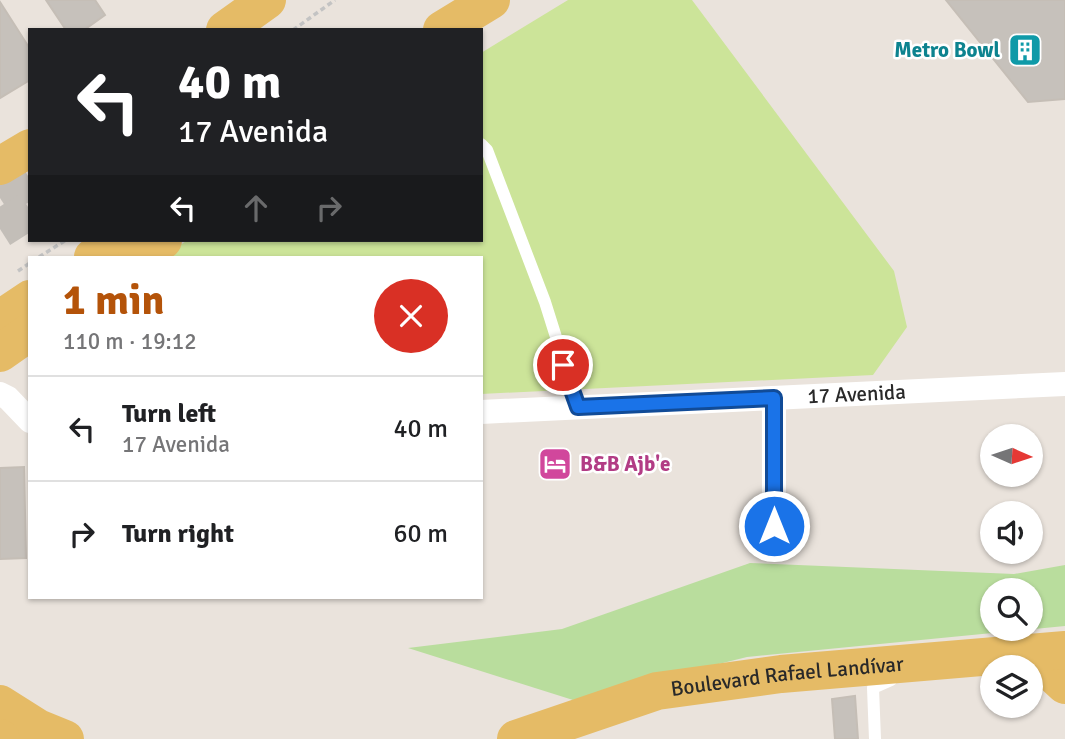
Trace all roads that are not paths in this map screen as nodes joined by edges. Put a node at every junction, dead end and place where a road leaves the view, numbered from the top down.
1 (267, 0) edge
2 (491, 0) edge
3 (228, 28) edge
4 (445, 28) edge
5 (483, 146) edge
6 (28, 149) edge
7 (0, 166) edge
8 (117, 242) edge
9 (160, 242) edge
10 (95, 256) edge
11 (139, 256) edge
12 (28, 300) edge
13 (0, 319) edge
14 (28, 333) edge
15 (0, 353) edge
16 (1065, 384) edge
17 (0, 394) edge
18 (774, 398) junction
19 (578, 407) junction
20 (483, 412) edge
21 (28, 419) edge
22 (774, 526) dead end
23 (1065, 650) edge
24 (1041, 655) edge
25 (980, 666) edge
26 (1043, 669) edge
27 (861, 683) dead end
28 (1065, 685) edge
29 (0, 704) edge
30 (65, 739) edge
31 (516, 739) edge
32 (876, 739) edge

1 - 3 main road
2 - 4 main road
5 - 19 lane
6 - 7 main road
8 - 10 main road
9 - 11 main road
12 - 13 main road
14 - 15 main road
16 - 18 street, 17 Avenida
17 - 21 street
18 - 19 street, 17 Avenida
18 - 22 street
19 - 20 street, 17 Avenida
23 - 24 main road, Boulevard Rafael Landívar
25 - 31 main road, Boulevard Rafael Landívar
26 - 28 main road
27 - 32 lane
29 - 30 main road

